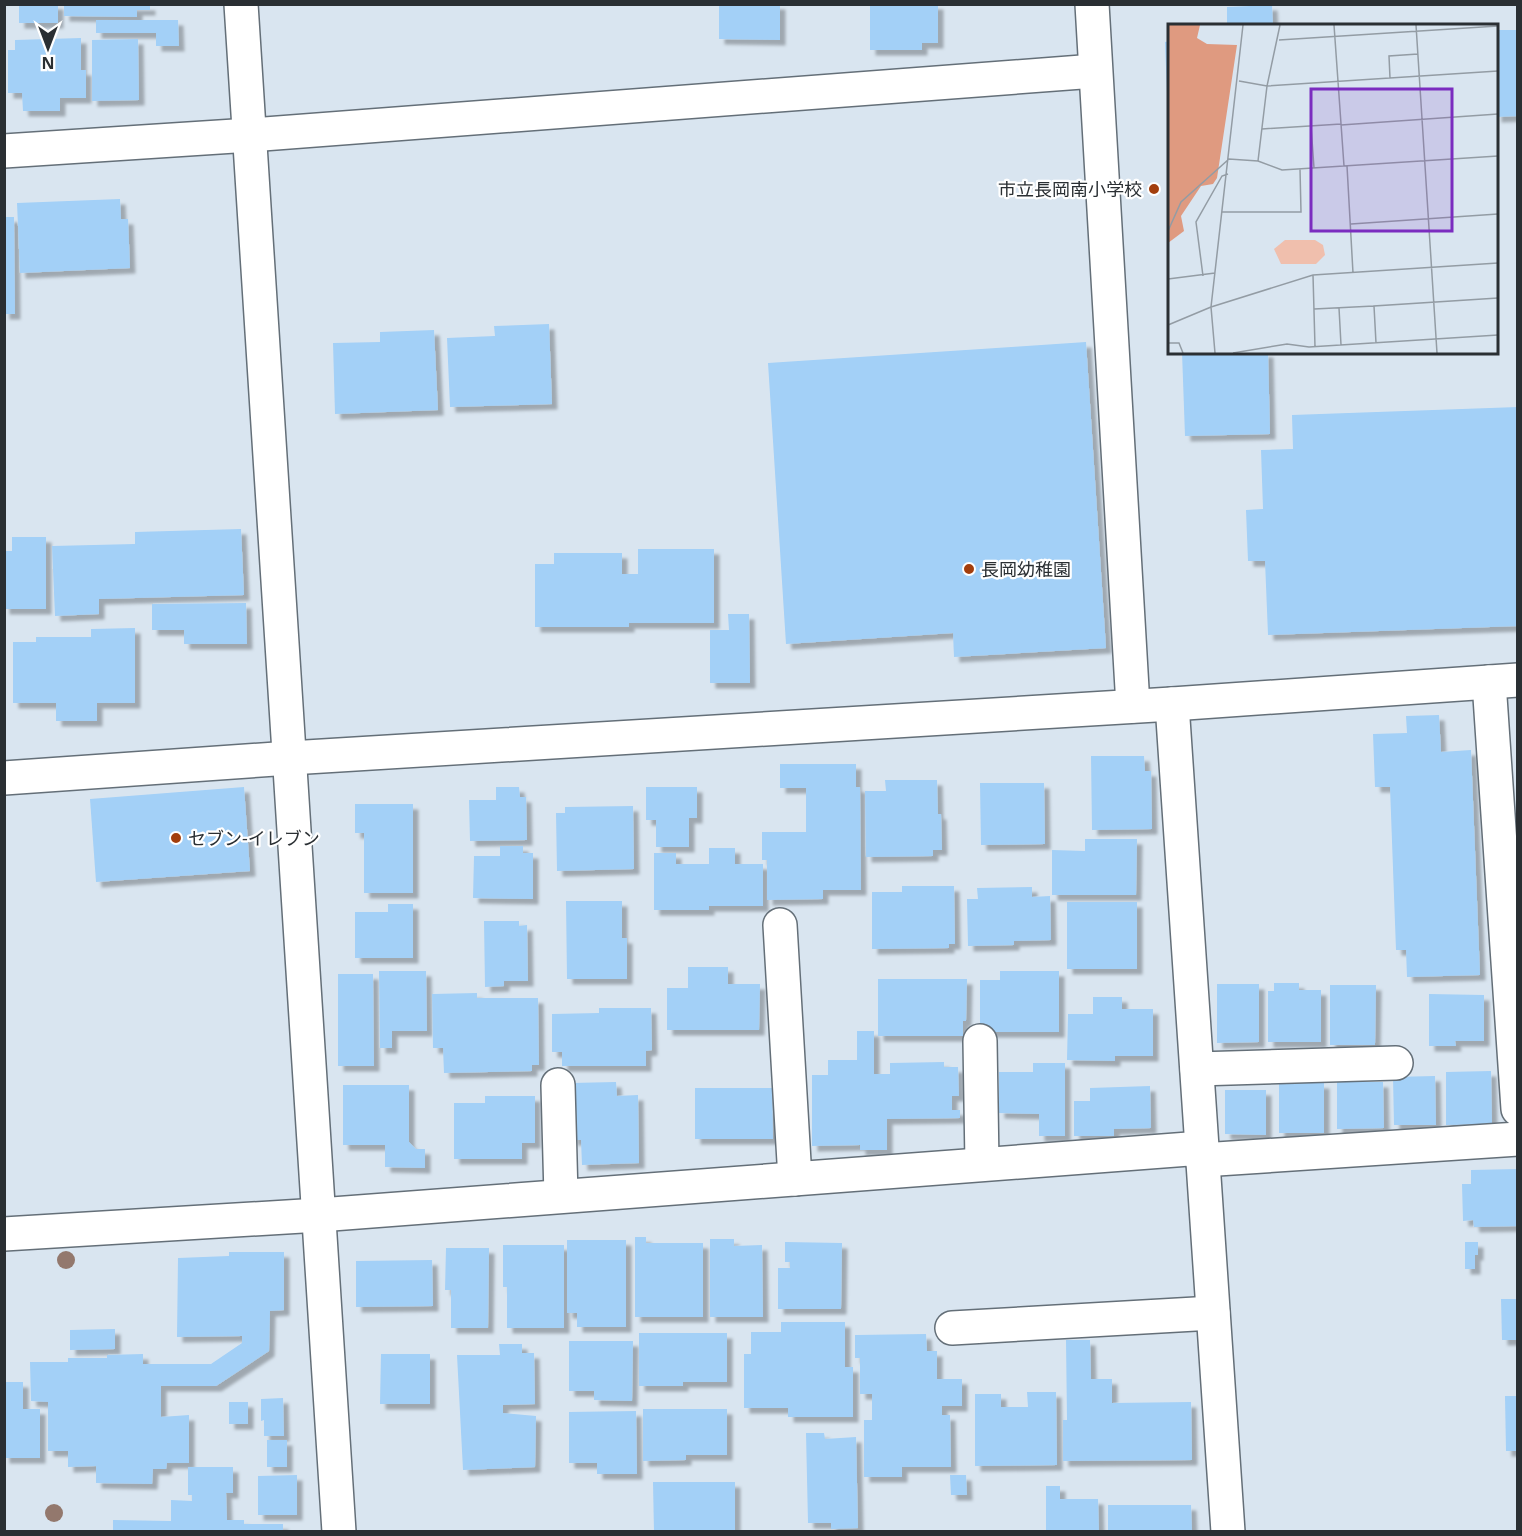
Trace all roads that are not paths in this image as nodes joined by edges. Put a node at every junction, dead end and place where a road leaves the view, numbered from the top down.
1 (241, 4) edge
2 (1092, 4) edge
3 (1095, 71) junction
4 (250, 135) junction
5 (4, 151) edge
6 (1503, 681) edge
7 (1172, 704) junction
8 (1133, 706) junction
9 (290, 758) junction
10 (4, 778) edge
11 (780, 926) dead end
12 (980, 1041) dead end
13 (1396, 1063) dead end
14 (1197, 1069) junction
15 (558, 1085) dead end
16 (1518, 1108) edge
17 (1518, 1139) edge
18 (1202, 1154) junction
19 (982, 1164) junction
20 (795, 1179) junction
21 (561, 1196) junction
22 (319, 1215) junction
23 (4, 1234) edge
24 (1213, 1313) junction
25 (952, 1328) dead end
26 (339, 1532) edge
27 (1228, 1532) edge

1 - 4 street
2 - 3 street
3 - 4 street
3 - 8 street
4 - 5 street
4 - 9 street
6 - 7 street
6 - 16 street
7 - 8 street
7 - 14 street
8 - 9 street
9 - 10 street
9 - 22 street
11 - 20 street
12 - 19 street
13 - 14 street
14 - 18 street
15 - 21 street
17 - 18 street
18 - 19 street
18 - 24 street
19 - 20 street
20 - 21 street
21 - 22 street
22 - 23 street
22 - 26 street
24 - 25 street
24 - 27 street

